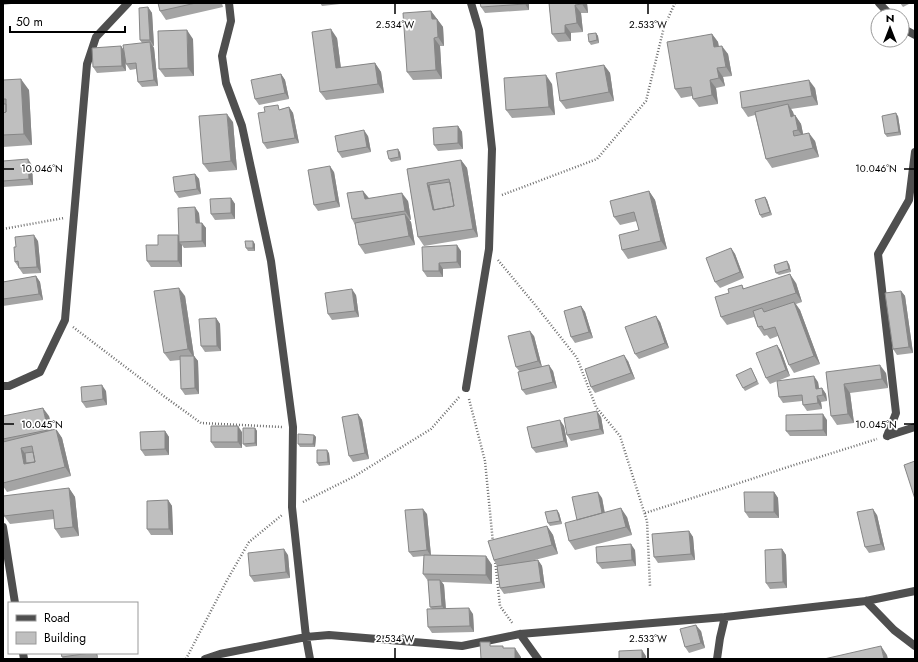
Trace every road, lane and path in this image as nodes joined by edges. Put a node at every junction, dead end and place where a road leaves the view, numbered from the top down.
1 (128, 3) edge
2 (229, 3) edge
3 (471, 3) edge
4 (675, 3) edge
5 (915, 152) edge
6 (491, 199) junction
7 (74, 217) junction
8 (3, 229) edge
9 (489, 249) junction
10 (65, 320) junction
11 (3, 386) edge
12 (466, 388) junction
13 (293, 427) junction
14 (915, 427) edge
15 (887, 436) junction
16 (292, 507) junction
17 (645, 513) junction
18 (3, 527) edge
19 (494, 545) edge
20 (494, 553) edge
21 (650, 586) dead end
22 (915, 591) edge
23 (16, 602) edge
24 (866, 602) junction
25 (725, 617) junction
26 (520, 634) junction
27 (306, 637) junction
28 (915, 646) edge
29 (186, 659) edge
30 (205, 659) edge
31 (310, 659) edge
32 (538, 659) edge
33 (717, 659) edge

1 - 7 street
2 - 13 street
3 - 6 street
4 - 6 path
5 - 15 street
6 - 9 street
7 - 8 path
7 - 10 street
9 - 12 street
9 - 17 path
10 - 11 street
10 - 13 path
12 - 16 path
12 - 19 path
13 - 16 street
14 - 15 street
15 - 17 path
16 - 27 street
16 - 29 path
17 - 21 path
18 - 23 street
20 - 26 path
22 - 24 street
24 - 25 street
24 - 28 street
25 - 26 street
25 - 33 street
26 - 27 street
26 - 32 street
27 - 30 street
27 - 31 street

